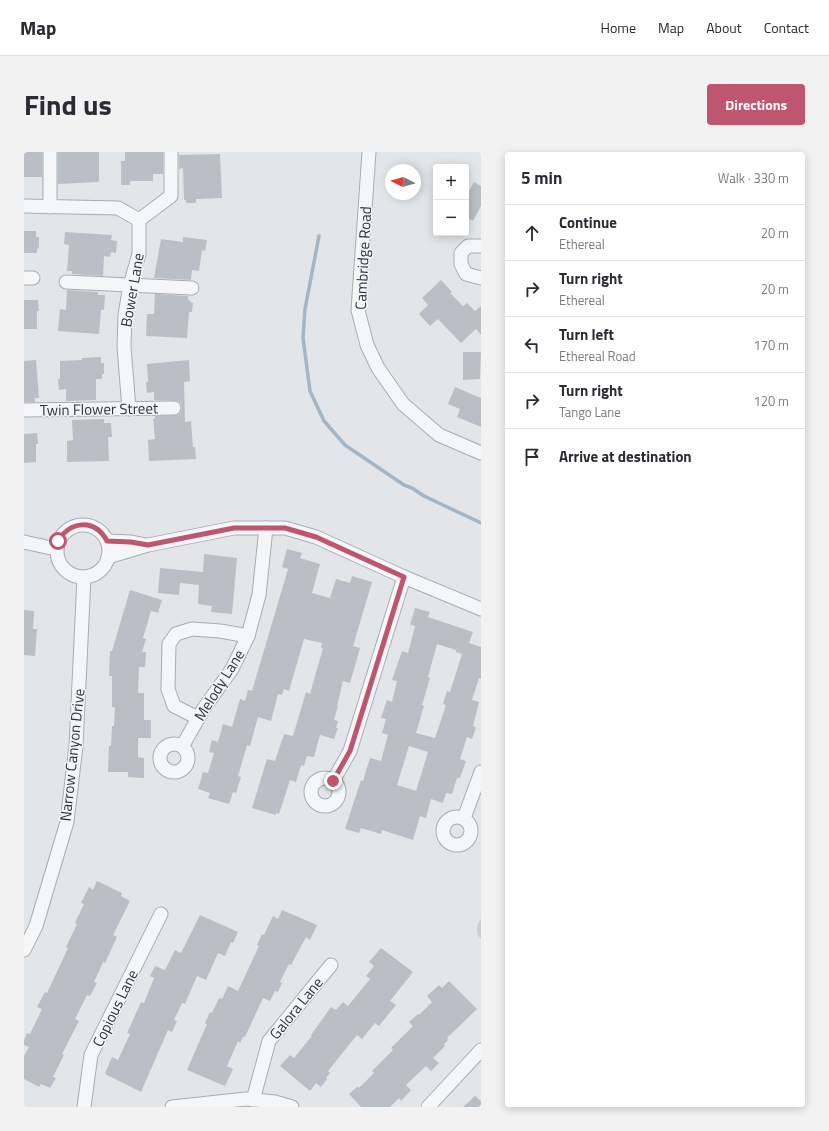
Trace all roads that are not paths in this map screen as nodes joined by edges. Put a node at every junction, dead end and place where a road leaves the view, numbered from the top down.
1 (50, 152) edge
2 (171, 152) edge
3 (369, 152) edge
4 (24, 206) edge
5 (50, 207) junction
6 (139, 220) junction
7 (481, 246) edge
8 (481, 278) edge
9 (66, 282) dead end
10 (130, 285) junction
11 (192, 288) dead end
12 (174, 408) dead end
13 (129, 409) junction
14 (24, 410) edge
15 (481, 453) edge
16 (266, 528) junction
17 (107, 541) junction
18 (24, 542) edge
19 (148, 545) junction
20 (56, 549) junction
21 (108, 557) junction
22 (404, 577) junction
23 (84, 578) junction
24 (481, 609) edge
25 (248, 636) junction
26 (198, 718) junction
27 (182, 745) dead end
28 (481, 772) edge
29 (333, 781) dead end
30 (464, 818) dead end
31 (161, 914) dead end
32 (24, 950) edge
33 (332, 965) dead end
34 (481, 1050) edge
35 (253, 1100) junction
36 (84, 1107) edge
37 (172, 1107) edge
38 (292, 1107) edge
39 (428, 1107) edge

1 - 5 street
2 - 6 street
3 - 15 street, Cambridge Road
4 - 5 street
5 - 6 street
6 - 10 street, Bower Lane
7 - 8 street
9 - 10 street
10 - 11 street
10 - 13 street, Bower Lane
12 - 13 street, Twin Flower Street
13 - 14 street, Twin Flower Street
16 - 19 street
16 - 22 street
16 - 25 street, Melody Lane
17 - 19 street
17 - 20 street
17 - 21 street
18 - 20 street
19 - 21 street
20 - 23 street
21 - 23 street
22 - 24 street
22 - 29 street
23 - 32 street, Narrow Canyon Drive
25 - 26 street, Melody Lane
25 - 26 street
26 - 27 street, Melody Lane
28 - 30 street
31 - 36 street, Copious Lane
33 - 35 street, Galora Lane
34 - 39 street
35 - 37 street
35 - 38 street

